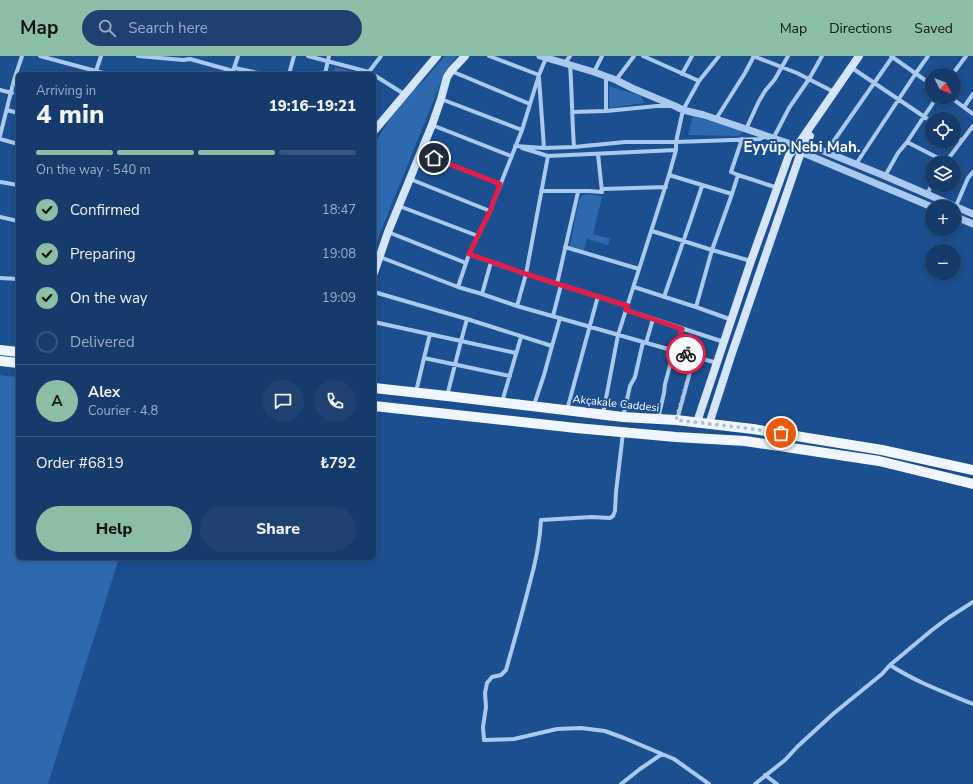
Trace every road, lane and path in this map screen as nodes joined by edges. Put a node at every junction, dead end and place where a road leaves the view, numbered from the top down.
1 (22, 56) edge
2 (40, 56) edge
3 (101, 56) edge
4 (138, 56) edge
5 (238, 56) edge
6 (294, 56) edge
7 (308, 56) edge
8 (329, 56) edge
9 (381, 56) edge
10 (437, 56) edge
11 (465, 56) edge
12 (489, 56) edge
13 (570, 56) edge
14 (602, 56) edge
15 (634, 56) edge
16 (643, 56) edge
17 (656, 56) edge
18 (692, 56) edge
19 (719, 56) edge
20 (754, 56) edge
21 (788, 56) edge
22 (822, 56) edge
23 (859, 56) edge
24 (865, 56) edge
25 (892, 56) edge
26 (928, 56) edge
27 (966, 56) edge
28 (543, 57) edge
29 (653, 60) junction
30 (328, 61) junction
31 (567, 64) junction
32 (781, 67) junction
33 (957, 68) edge
34 (855, 70) junction
35 (234, 71) edge
36 (451, 71) junction
37 (18, 72) edge
38 (96, 72) edge
39 (290, 72) edge
40 (325, 72) edge
41 (364, 72) edge
42 (372, 72) edge
43 (594, 72) junction
44 (916, 73) junction
45 (682, 74) junction
46 (539, 75) junction
47 (606, 76) junction
48 (376, 77) edge
49 (809, 79) junction
50 (925, 79) edge
51 (616, 80) junction
52 (16, 81) edge
53 (699, 81) junction
54 (874, 83) junction
55 (0, 90) edge
56 (12, 92) junction
57 (834, 92) junction
58 (404, 94) junction
59 (973, 94) edge
60 (441, 99) junction
61 (898, 100) junction
62 (530, 104) junction
63 (932, 104) edge
64 (960, 104) edge
65 (674, 106) junction
66 (964, 107) junction
67 (7, 110) junction
68 (683, 110) junction
69 (606, 111) junction
70 (16, 112) edge
71 (572, 112) junction
72 (973, 114) edge
73 (924, 116) junction
74 (716, 119) junction
75 (432, 125) junction
76 (973, 126) edge
77 (376, 128) edge
78 (746, 129) junction
79 (522, 130) junction
80 (765, 136) junction
81 (0, 137) edge
82 (742, 139) junction
83 (773, 139) junction
84 (961, 140) edge
85 (676, 142) junction
86 (907, 142) junction
87 (16, 143) edge
88 (515, 146) junction
89 (574, 147) junction
90 (544, 148) junction
91 (801, 148) junction
92 (676, 150) junction
93 (826, 152) junction
94 (421, 153) junction
95 (598, 154) junction
96 (511, 156) junction
97 (548, 156) junction
98 (934, 156) edge
99 (856, 164) junction
100 (973, 172) edge
101 (670, 175) junction
102 (738, 175) junction
103 (885, 176) junction
104 (410, 179) junction
105 (0, 182) edge
106 (500, 184) junction
107 (16, 185) edge
108 (702, 186) junction
109 (666, 187) junction
110 (778, 188) junction
111 (602, 189) junction
112 (541, 191) junction
113 (578, 192) junction
114 (732, 194) junction
115 (927, 194) joint
116 (942, 200) edge
117 (959, 200) edge
118 (925, 204) edge
119 (399, 206) junction
120 (961, 208) edge
121 (490, 211) junction
122 (973, 214) edge
123 (0, 217) edge
124 (961, 219) edge
125 (16, 221) edge
126 (973, 224) edge
127 (652, 231) junction
128 (388, 232) junction
129 (478, 236) junction
130 (683, 241) junction
131 (565, 247) junction
132 (712, 250) junction
133 (469, 254) junction
134 (379, 256) junction
135 (751, 261) junction
136 (491, 262) junction
137 (466, 263) junction
138 (376, 266) edge
139 (639, 269) junction
140 (526, 274) junction
141 (0, 278) edge
142 (16, 279) edge
143 (559, 284) junction
144 (458, 287) junction
145 (634, 287) junction
146 (376, 293) edge
147 (482, 294) junction
148 (598, 296) junction
149 (664, 296) junction
150 (517, 306) junction
151 (696, 307) junction
152 (627, 308) junction
153 (553, 316) junction
154 (560, 318) junction
155 (467, 319) junction
156 (653, 319) junction
157 (732, 320) junction
158 (376, 322) edge
159 (589, 327) junction
160 (682, 329) junction
161 (430, 334) junction
162 (618, 335) junction
163 (521, 337) junction
164 (461, 341) junction
165 (724, 342) junction
166 (644, 343) junction
167 (552, 346) junction
168 (0, 350) edge
169 (674, 351) junction
170 (16, 352) edge
171 (516, 353) junction
172 (694, 357) junction
173 (424, 358) junction
174 (0, 360) edge
175 (16, 363) edge
176 (717, 363) junction
177 (455, 365) junction
178 (510, 376) junction
179 (376, 388) edge
180 (416, 392) junction
181 (447, 396) junction
182 (501, 403) junction
183 (376, 406) edge
184 (533, 406) junction
185 (567, 410) junction
186 (602, 414) junction
187 (623, 417) junction
188 (658, 420) junction
189 (676, 420) junction
190 (698, 422) junction
191 (709, 424) junction
192 (623, 432) junction
193 (973, 470) edge
194 (973, 484) edge
195 (973, 602) edge
196 (890, 665) junction
197 (973, 704) edge
198 (662, 754) junction
199 (765, 775) junction
200 (621, 784) edge
201 (709, 784) edge
202 (754, 784) edge
203 (777, 784) edge

1 - 37 street
2 - 38 street
3 - 38 street
4 - 35 street
5 - 35 street
6 - 39 street
7 - 30 street
8 - 30 street
9 - 42 street
10 - 58 main road
11 - 36 main road
12 - 46 street
13 - 31 street
14 - 43 street
15 - 51 street
16 - 29 street
17 - 29 street
18 - 45 street
19 - 53 street
20 - 32 street
20 - 74 street
21 - 32 street
22 - 49 street
23 - 57 main road
24 - 34 main road
25 - 44 street
25 - 54 street
26 - 44 street
27 - 33 street
28 - 31 street
28 - 46 street
29 - 45 street
30 - 40 street
30 - 41 street
31 - 43 street
31 - 71 street
32 - 49 street
32 - 78 street
34 - 54 street
34 - 91 main road
36 - 60 main road
36 - 62 street
43 - 47 street
44 - 50 street
44 - 61 street
45 - 53 street
46 - 62 street
46 - 90 street
47 - 51 street
47 - 69 street
48 - 58 street
49 - 57 street
49 - 83 street
51 - 65 street
52 - 56 street
53 - 68 street
54 - 61 street
54 - 93 street
55 - 56 street
56 - 67 street
57 - 91 main road
58 - 77 main road
59 - 66 street
60 - 75 main road
60 - 79 street
61 - 73 street
61 - 99 street
62 - 79 street
63 - 73 street
64 - 66 street
65 - 68 street
65 - 69 street
66 - 72 street
67 - 70 street
67 - 81 street
68 - 74 street
68 - 85 street
69 - 71 street
71 - 89 street
73 - 86 street
74 - 78 street
75 - 94 main road
75 - 96 street
76 - 84 street
78 - 80 street
79 - 88 street
80 - 82 street
80 - 83 street
81 - 87 street
82 - 85 street
82 - 102 street
83 - 91 street
85 - 89 street
85 - 92 street
86 - 98 street
86 - 103 street
88 - 90 street
88 - 96 street
88 - 97 street
89 - 90 street
91 - 93 street
91 - 110 main road
91 - 118 street
91 - 191 main road
92 - 95 street
92 - 101 street
93 - 99 street
94 - 104 main road
94 - 106 street
95 - 97 street
95 - 111 street
96 - 106 street
97 - 112 street
99 - 103 street
100 - 117 street
101 - 108 street
101 - 109 street
102 - 110 street
102 - 114 street
103 - 115 street
104 - 119 main road
104 - 121 street
105 - 107 street
106 - 121 street
108 - 114 street
108 - 130 street
109 - 111 street
109 - 127 street
110 - 135 main road
111 - 113 street
112 - 113 street
112 - 140 street
113 - 131 street
114 - 132 street
115 - 116 street
119 - 128 main road
119 - 129 street
120 - 122 street
121 - 129 street
123 - 125 street
124 - 126 street
127 - 130 street
127 - 139 street
128 - 134 main road
128 - 137 street
129 - 133 street
130 - 132 street
130 - 149 street
131 - 139 street
131 - 143 street
132 - 135 street
132 - 151 street
133 - 136 street
133 - 137 street
134 - 138 main road
134 - 144 street
135 - 157 main road
136 - 140 street
136 - 147 street
137 - 144 street
139 - 145 street
140 - 143 street
140 - 150 street
141 - 142 street
143 - 148 street
143 - 153 street
144 - 147 street
145 - 149 street
145 - 152 street
146 - 155 street
147 - 150 street
148 - 152 street
148 - 159 street
149 - 151 street
150 - 153 street
151 - 157 street
152 - 156 street
152 - 162 street
153 - 154 street
154 - 159 street
154 - 167 street
155 - 163 street
155 - 164 street
156 - 160 street
156 - 166 street
157 - 165 main road
158 - 161 street
159 - 162 street
159 - 185 street
160 - 165 street
160 - 169 street
161 - 164 street
161 - 173 street
162 - 166 street
162 - 186 street
163 - 167 street
163 - 171 street
164 - 171 street
164 - 177 street
165 - 176 main road
166 - 169 street
166 - 187 street
167 - 184 street
168 - 170 main road
169 - 172 street
169 - 188 street
171 - 178 street
172 - 176 street
172 - 189 street
173 - 177 street
173 - 180 street
174 - 175 main road
176 - 190 main road
177 - 178 street
177 - 181 street
178 - 182 street
179 - 180 main road, Akçakale Caddesi
180 - 181 main road, Akçakale Caddesi
181 - 182 main road, Akçakale Caddesi
182 - 184 main road, Akçakale Caddesi
183 - 192 main road
184 - 185 main road, Akçakale Caddesi
185 - 186 main road, Akçakale Caddesi
186 - 187 main road, Akçakale Caddesi
187 - 188 main road, Akçakale Caddesi
188 - 189 main road, Akçakale Caddesi
189 - 190 main road, Akçakale Caddesi
190 - 191 main road, Akçakale Caddesi
191 - 193 main road, Akçakale Caddesi
192 - 194 main road
192 - 198 street
195 - 196 street
196 - 197 street
196 - 199 street
198 - 200 street
198 - 201 street
199 - 202 street
199 - 203 street

